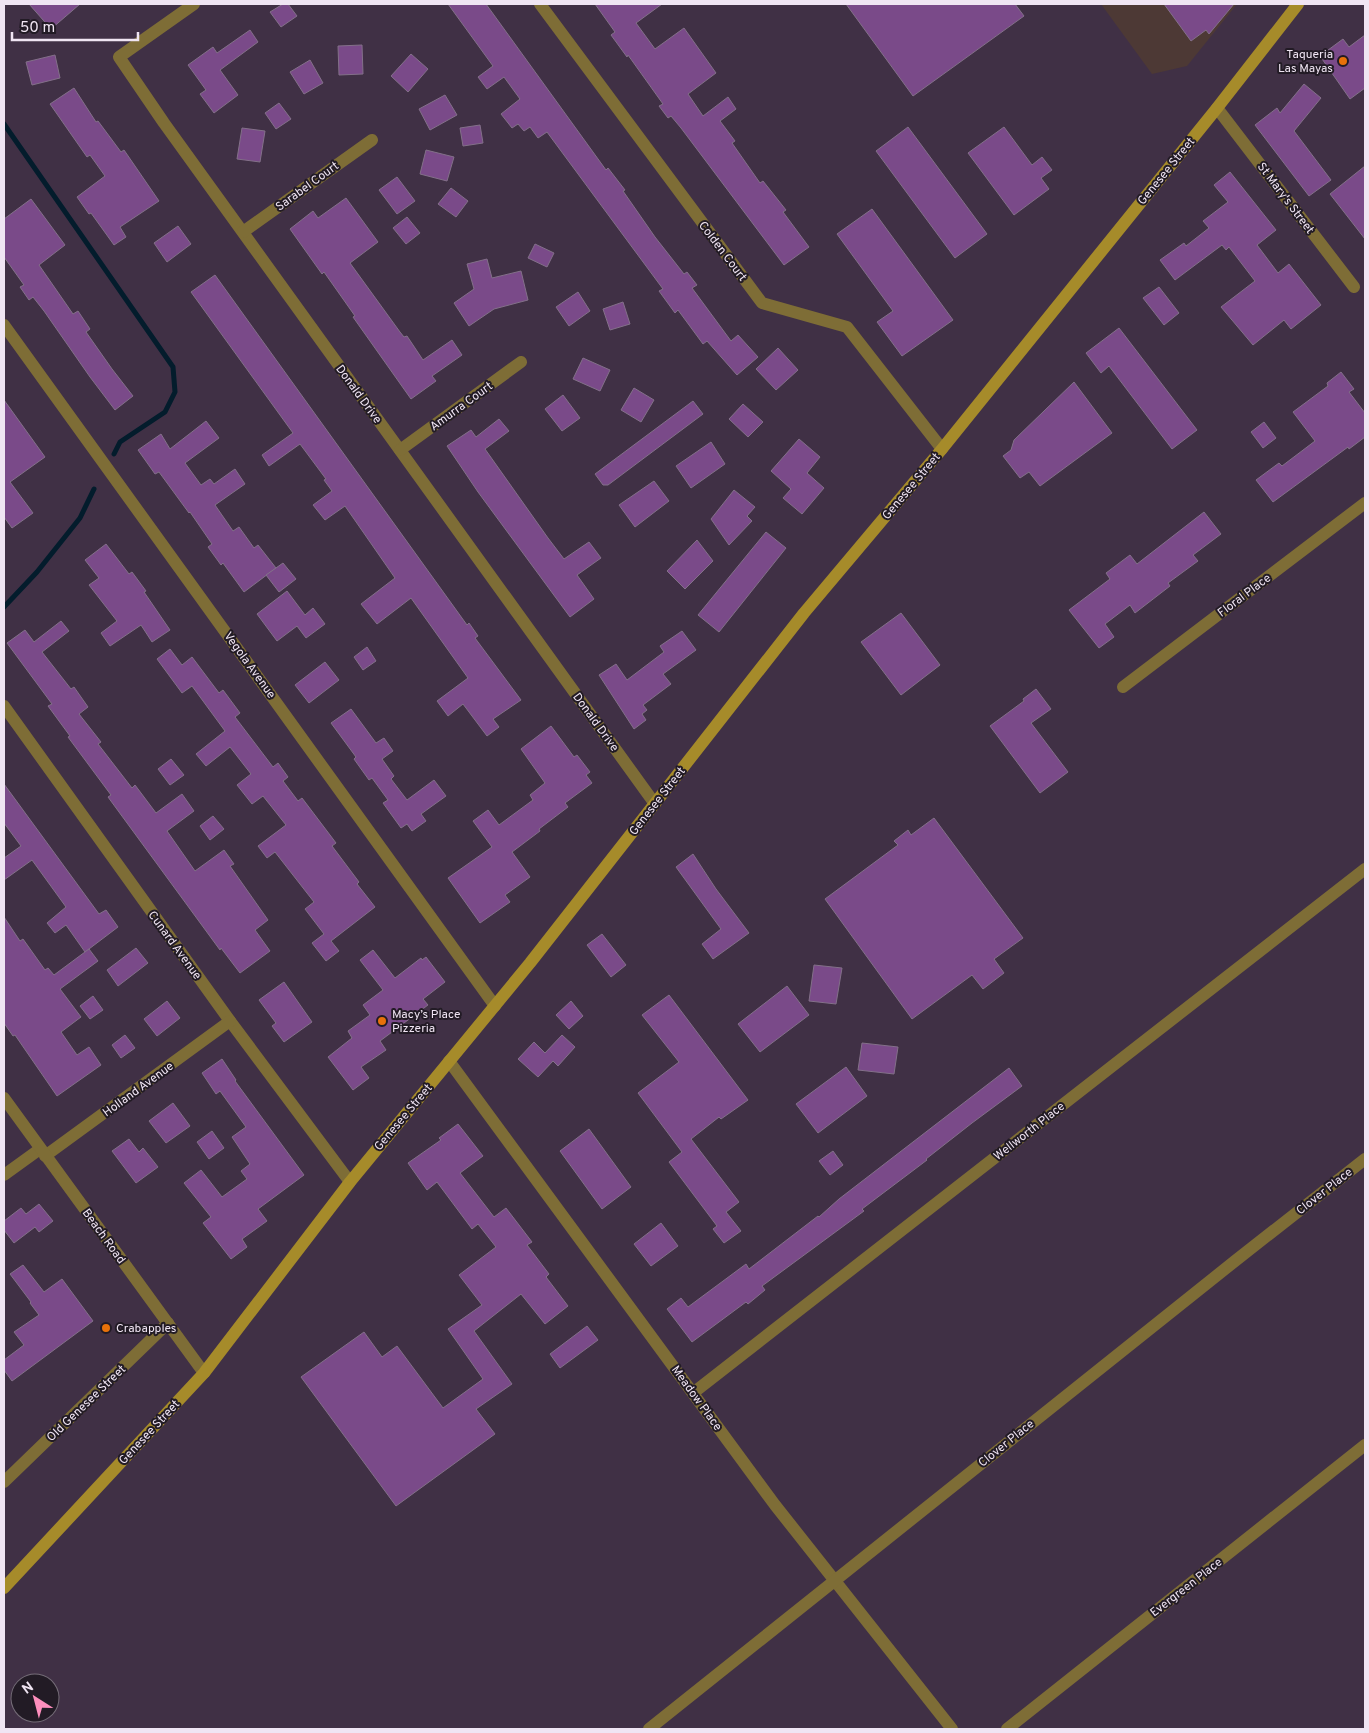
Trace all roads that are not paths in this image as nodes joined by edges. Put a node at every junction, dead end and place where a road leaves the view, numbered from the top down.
1 (194, 4) edge
2 (540, 4) edge
3 (1298, 4) edge
4 (1217, 108) junction
5 (372, 140) dead end
6 (243, 232) junction
7 (1354, 287) dead end
8 (4, 325) edge
9 (522, 362) dead end
10 (942, 449) junction
11 (400, 450) junction
12 (1365, 503) edge
13 (1123, 687) dead end
14 (4, 706) edge
15 (654, 804) junction
16 (1365, 869) edge
17 (495, 1006) junction
18 (230, 1021) junction
19 (449, 1062) junction
20 (4, 1098) edge
21 (43, 1153) junction
22 (1365, 1159) edge
23 (4, 1175) edge
24 (350, 1182) junction
25 (168, 1322) junction
26 (204, 1374) junction
27 (693, 1393) junction
28 (1365, 1445) edge
29 (4, 1482) edge
30 (835, 1581) junction
31 (4, 1588) edge
32 (649, 1729) edge
33 (952, 1729) edge
34 (1007, 1729) edge

1 - 6 street, Donald Drive
2 - 10 street, Colden Court
3 - 4 main road, Genesee Street
4 - 7 street, St Mary's Street
4 - 10 main road, Genesee Street
5 - 6 street, Sarabel Court
6 - 11 street, Donald Drive
8 - 17 street, Vegola Avenue
9 - 11 street, Amurra Court
10 - 15 main road, Genesee Street
11 - 15 street, Donald Drive
12 - 13 street, Floral Place
14 - 18 street, Cunard Avenue
15 - 17 main road, Genesee Street
16 - 27 street, Wellworth Place
17 - 19 main road, Genesee Street
18 - 21 street, Holland Avenue
18 - 24 street, Cunard Avenue
19 - 24 main road, Genesee Street
19 - 27 street, Meadow Place
20 - 21 street, Beach Road
21 - 23 street, Holland Avenue
21 - 25 street, Beach Road
22 - 30 street, Clover Place
24 - 26 main road, Genesee Street
25 - 26 street, Beach Road
25 - 29 street, Old Genesee Street
26 - 31 main road, Genesee Street
27 - 30 street, Meadow Place
28 - 34 street, Evergreen Place
30 - 32 street, Clover Place
30 - 33 street, Meadow Place

